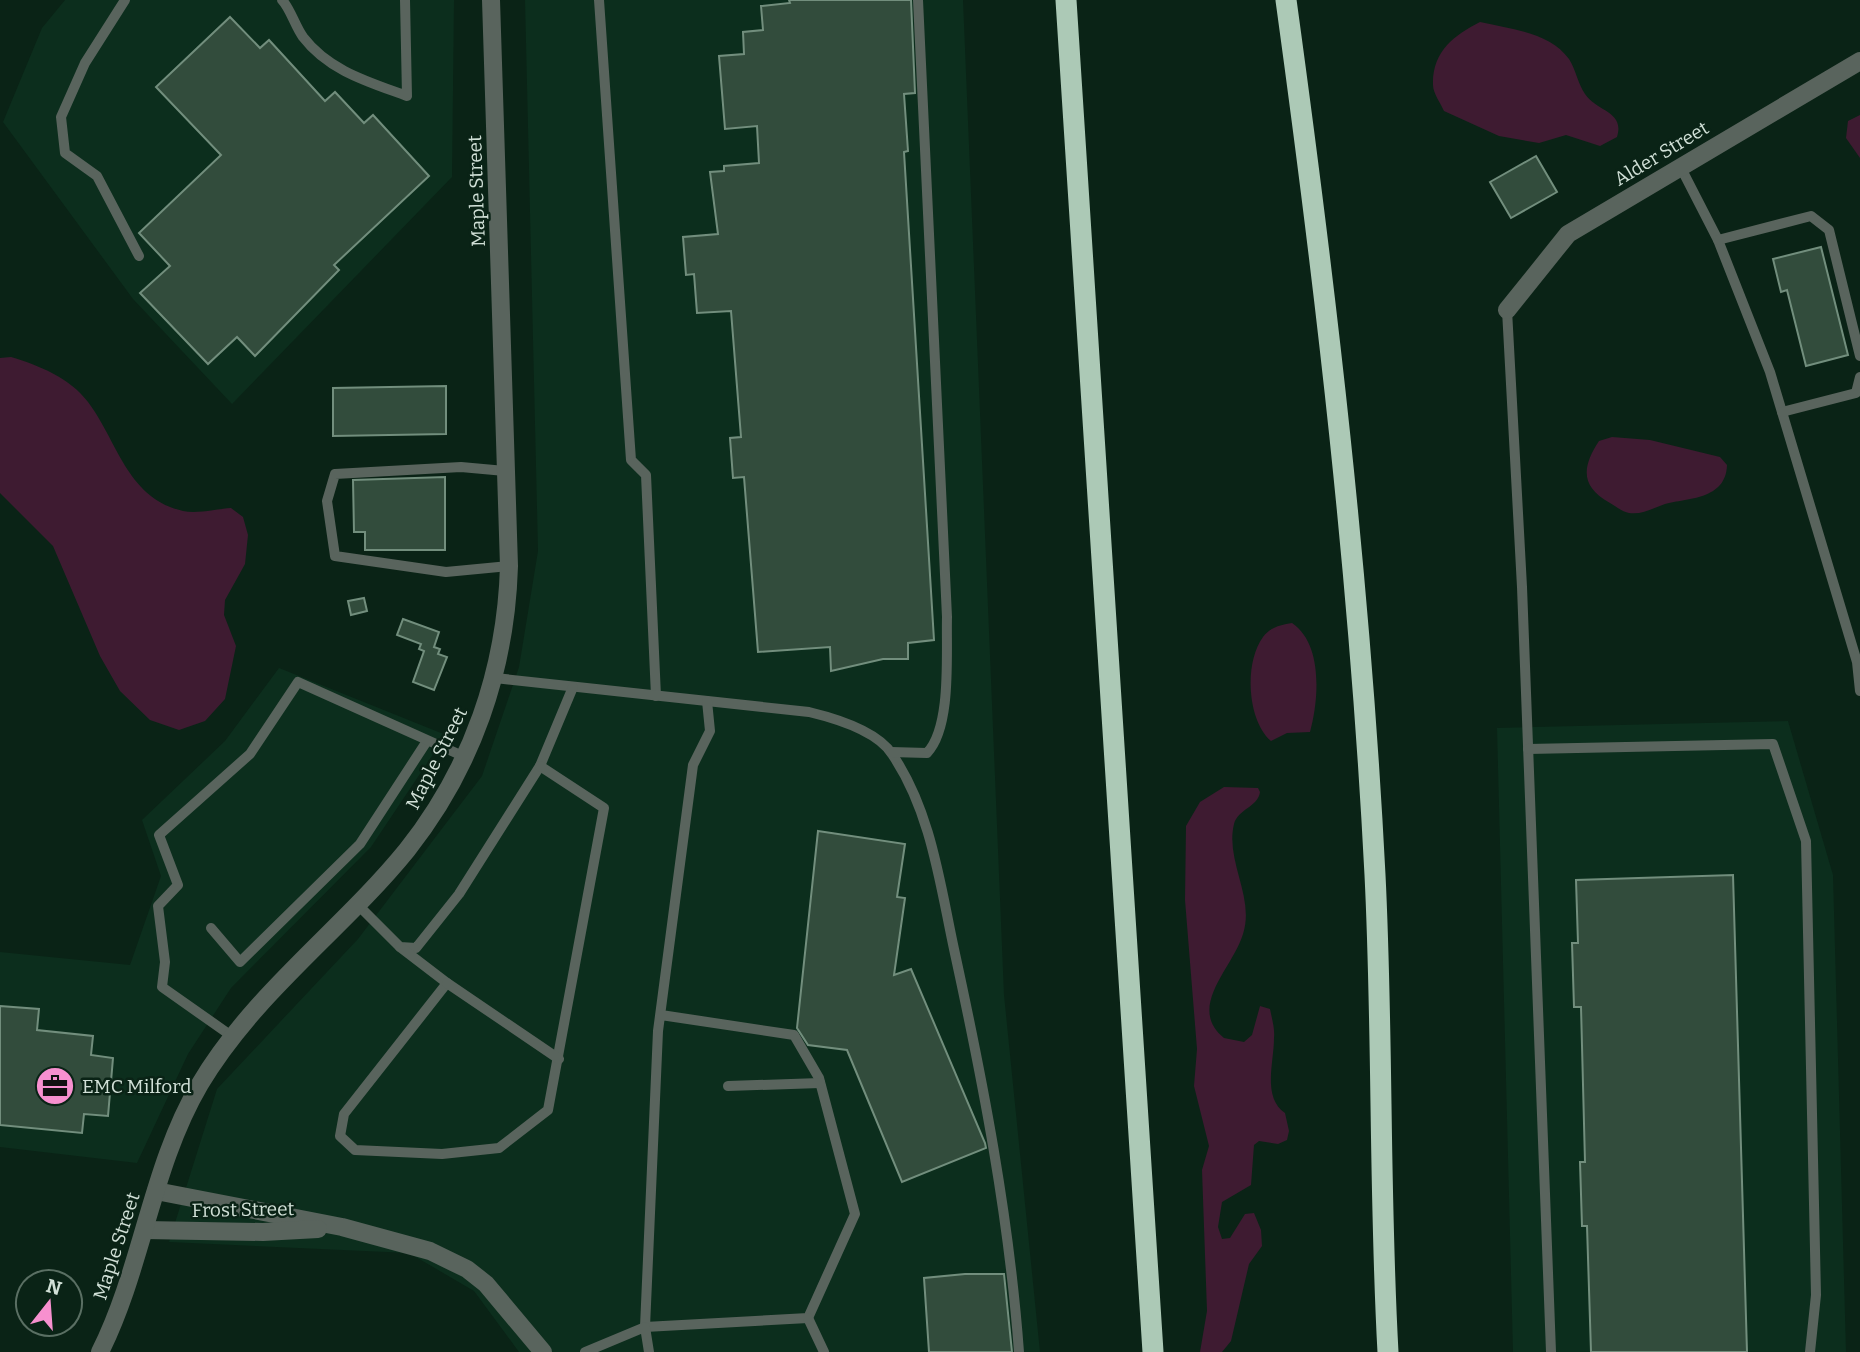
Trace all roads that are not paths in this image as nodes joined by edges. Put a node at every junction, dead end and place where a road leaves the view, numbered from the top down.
1 (125, 0) edge
2 (405, 0) edge
3 (491, 0) edge
4 (599, 0) edge
5 (918, 0) edge
6 (1066, 0) edge
7 (1286, 0) edge
8 (285, 1) edge
9 (1860, 61) edge
10 (1680, 166) junction
11 (1718, 240) junction
12 (139, 256) dead end
13 (1507, 310) joint
14 (1860, 356) edge
15 (1860, 377) edge
16 (1782, 412) junction
17 (505, 471) junction
18 (509, 566) junction
19 (495, 678) junction
20 (573, 687) junction
21 (1860, 691) edge
22 (656, 696) junction
23 (707, 701) junction
24 (427, 741) junction
25 (1528, 749) junction
26 (891, 752) junction
27 (464, 758) junction
28 (541, 766) junction
29 (356, 903) junction
30 (211, 928) dead end
31 (400, 947) junction
32 (447, 983) junction
33 (661, 1015) junction
34 (233, 1037) junction
35 (559, 1059) junction
36 (820, 1083) junction
37 (728, 1086) dead end
38 (156, 1191) junction
39 (342, 1227) junction
40 (145, 1230) junction
41 (808, 1318) junction
42 (645, 1327) junction
43 (100, 1352) edge
44 (543, 1352) edge
45 (584, 1352) edge
46 (649, 1352) edge
47 (824, 1352) edge
48 (1019, 1352) edge
49 (1153, 1352) edge
50 (1388, 1352) edge
51 (1551, 1352) edge
52 (1810, 1352) edge

1 - 12 lane
2 - 8 lane
3 - 17 street, Maple Street
4 - 22 lane
5 - 26 lane
6 - 49 highway
7 - 50 highway
9 - 10 street, Alder Street
10 - 11 lane
10 - 13 street, Alder Street
11 - 14 lane
11 - 16 lane
13 - 25 lane
15 - 16 lane
16 - 21 lane
17 - 18 street, Maple Street
17 - 18 lane
18 - 19 street, Maple Street
19 - 20 lane
19 - 27 street, Maple Street
20 - 22 lane
20 - 28 lane
22 - 23 lane
23 - 26 lane
23 - 33 lane
24 - 27 lane
24 - 30 lane
24 - 34 lane
25 - 51 lane
25 - 52 lane
26 - 48 lane
27 - 29 street, Maple Street
28 - 31 lane
28 - 35 lane
29 - 31 lane
29 - 34 street, Maple Street
31 - 32 lane
32 - 35 lane
32 - 35 lane
33 - 36 lane
33 - 42 lane
34 - 38 street, Maple Street
36 - 37 lane
36 - 41 lane
38 - 39 street, Frost Street
38 - 40 street, Maple Street
39 - 40 street, Frost Street
39 - 44 street, Frost Street
40 - 43 street, Maple Street
41 - 42 lane
41 - 47 lane
42 - 45 lane
42 - 46 lane

